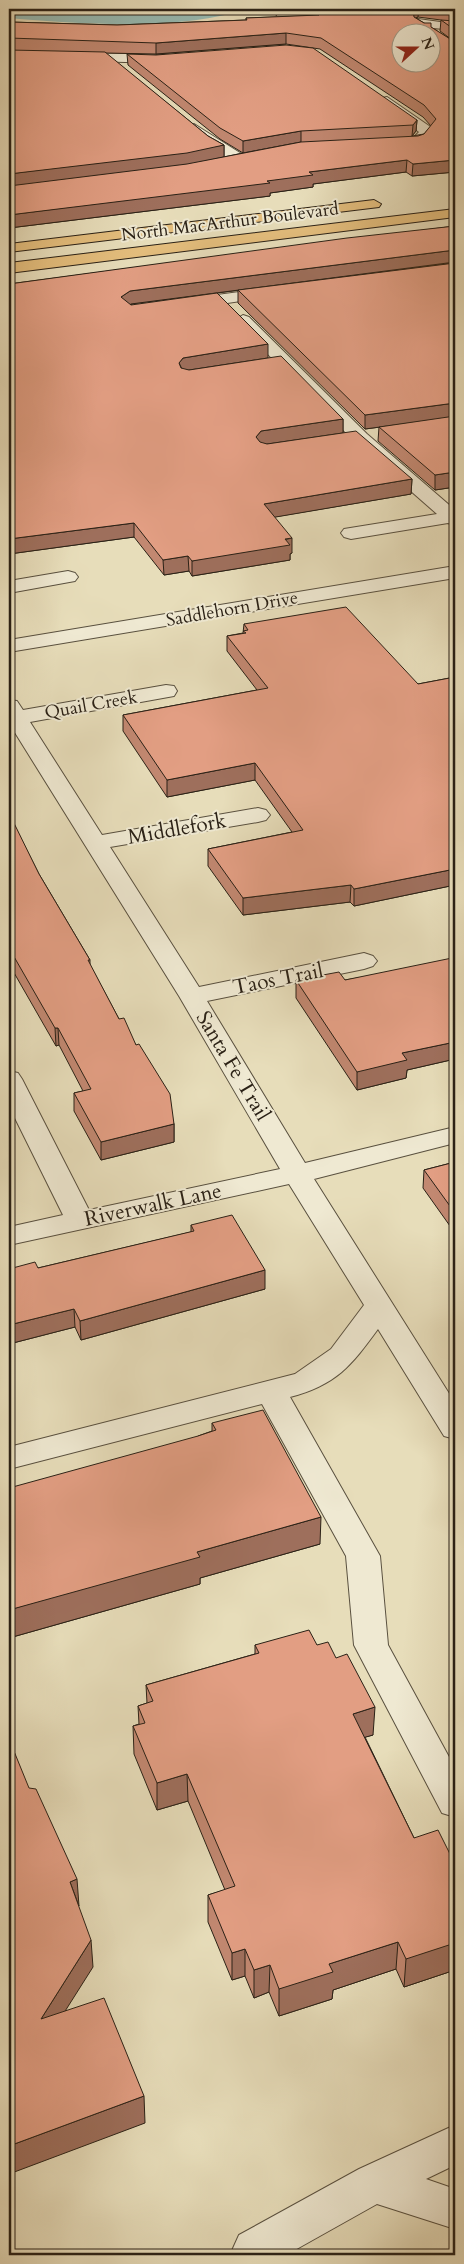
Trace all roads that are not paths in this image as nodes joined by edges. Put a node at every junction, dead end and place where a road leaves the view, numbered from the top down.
1 (455, 17) edge
2 (449, 27) edge
3 (9, 55) edge
4 (110, 59) junction
5 (174, 59) edge
6 (124, 72) edge
7 (380, 96) edge
8 (184, 120) edge
9 (383, 144) edge
10 (218, 166) edge
11 (386, 202) dead end
12 (455, 213) edge
13 (9, 248) edge
14 (9, 268) edge
15 (291, 290) edge
16 (222, 299) junction
17 (167, 306) edge
18 (284, 362) junction
19 (265, 365) edge
20 (380, 435) edge
21 (362, 438) junction
22 (343, 441) edge
23 (453, 518) edge
24 (351, 532) dead end
25 (455, 572) edge
26 (68, 577) dead end
27 (9, 587) edge
28 (9, 646) edge
29 (166, 691) dead end
30 (12, 712) edge
31 (258, 815) dead end
32 (95, 843) junction
33 (364, 961) dead end
34 (192, 996) junction
35 (9, 1080) edge
36 (455, 1135) edge
37 (297, 1174) junction
38 (80, 1221) junction
39 (9, 1236) edge
40 (379, 1306) junction
41 (271, 1390) junction
42 (455, 1428) edge
43 (9, 1458) edge
44 (455, 1802) edge
45 (455, 2144) edge
46 (374, 2183) junction
47 (455, 2209) edge
48 (252, 2255) edge

1 - 2 street
3 - 4 street
4 - 5 street
4 - 6 street
7 - 9 street
8 - 10 street
11 - 13 main road, North MacArthur Boulevard
12 - 14 main road, North MacArthur Boulevard
15 - 16 street
16 - 17 street
16 - 18 street
18 - 19 street
18 - 21 street
20 - 21 street
21 - 22 street
21 - 23 street
23 - 24 street
25 - 28 street, Saddlehorn Drive
26 - 27 street
29 - 30 street, Quail Creek
30 - 32 street, Santa Fe Trail
31 - 32 street, Middlefork
32 - 34 street, Santa Fe Trail
33 - 34 street, Taos Trail
34 - 37 street, Santa Fe Trail
35 - 38 street
36 - 37 street, Riverwalk Lane
37 - 38 street, Riverwalk Lane
37 - 40 street, Santa Fe Trail
38 - 39 street, Riverwalk Lane
40 - 41 street
40 - 42 street, Santa Fe Trail
41 - 43 street
41 - 44 street
45 - 46 street
46 - 47 street
46 - 48 street

